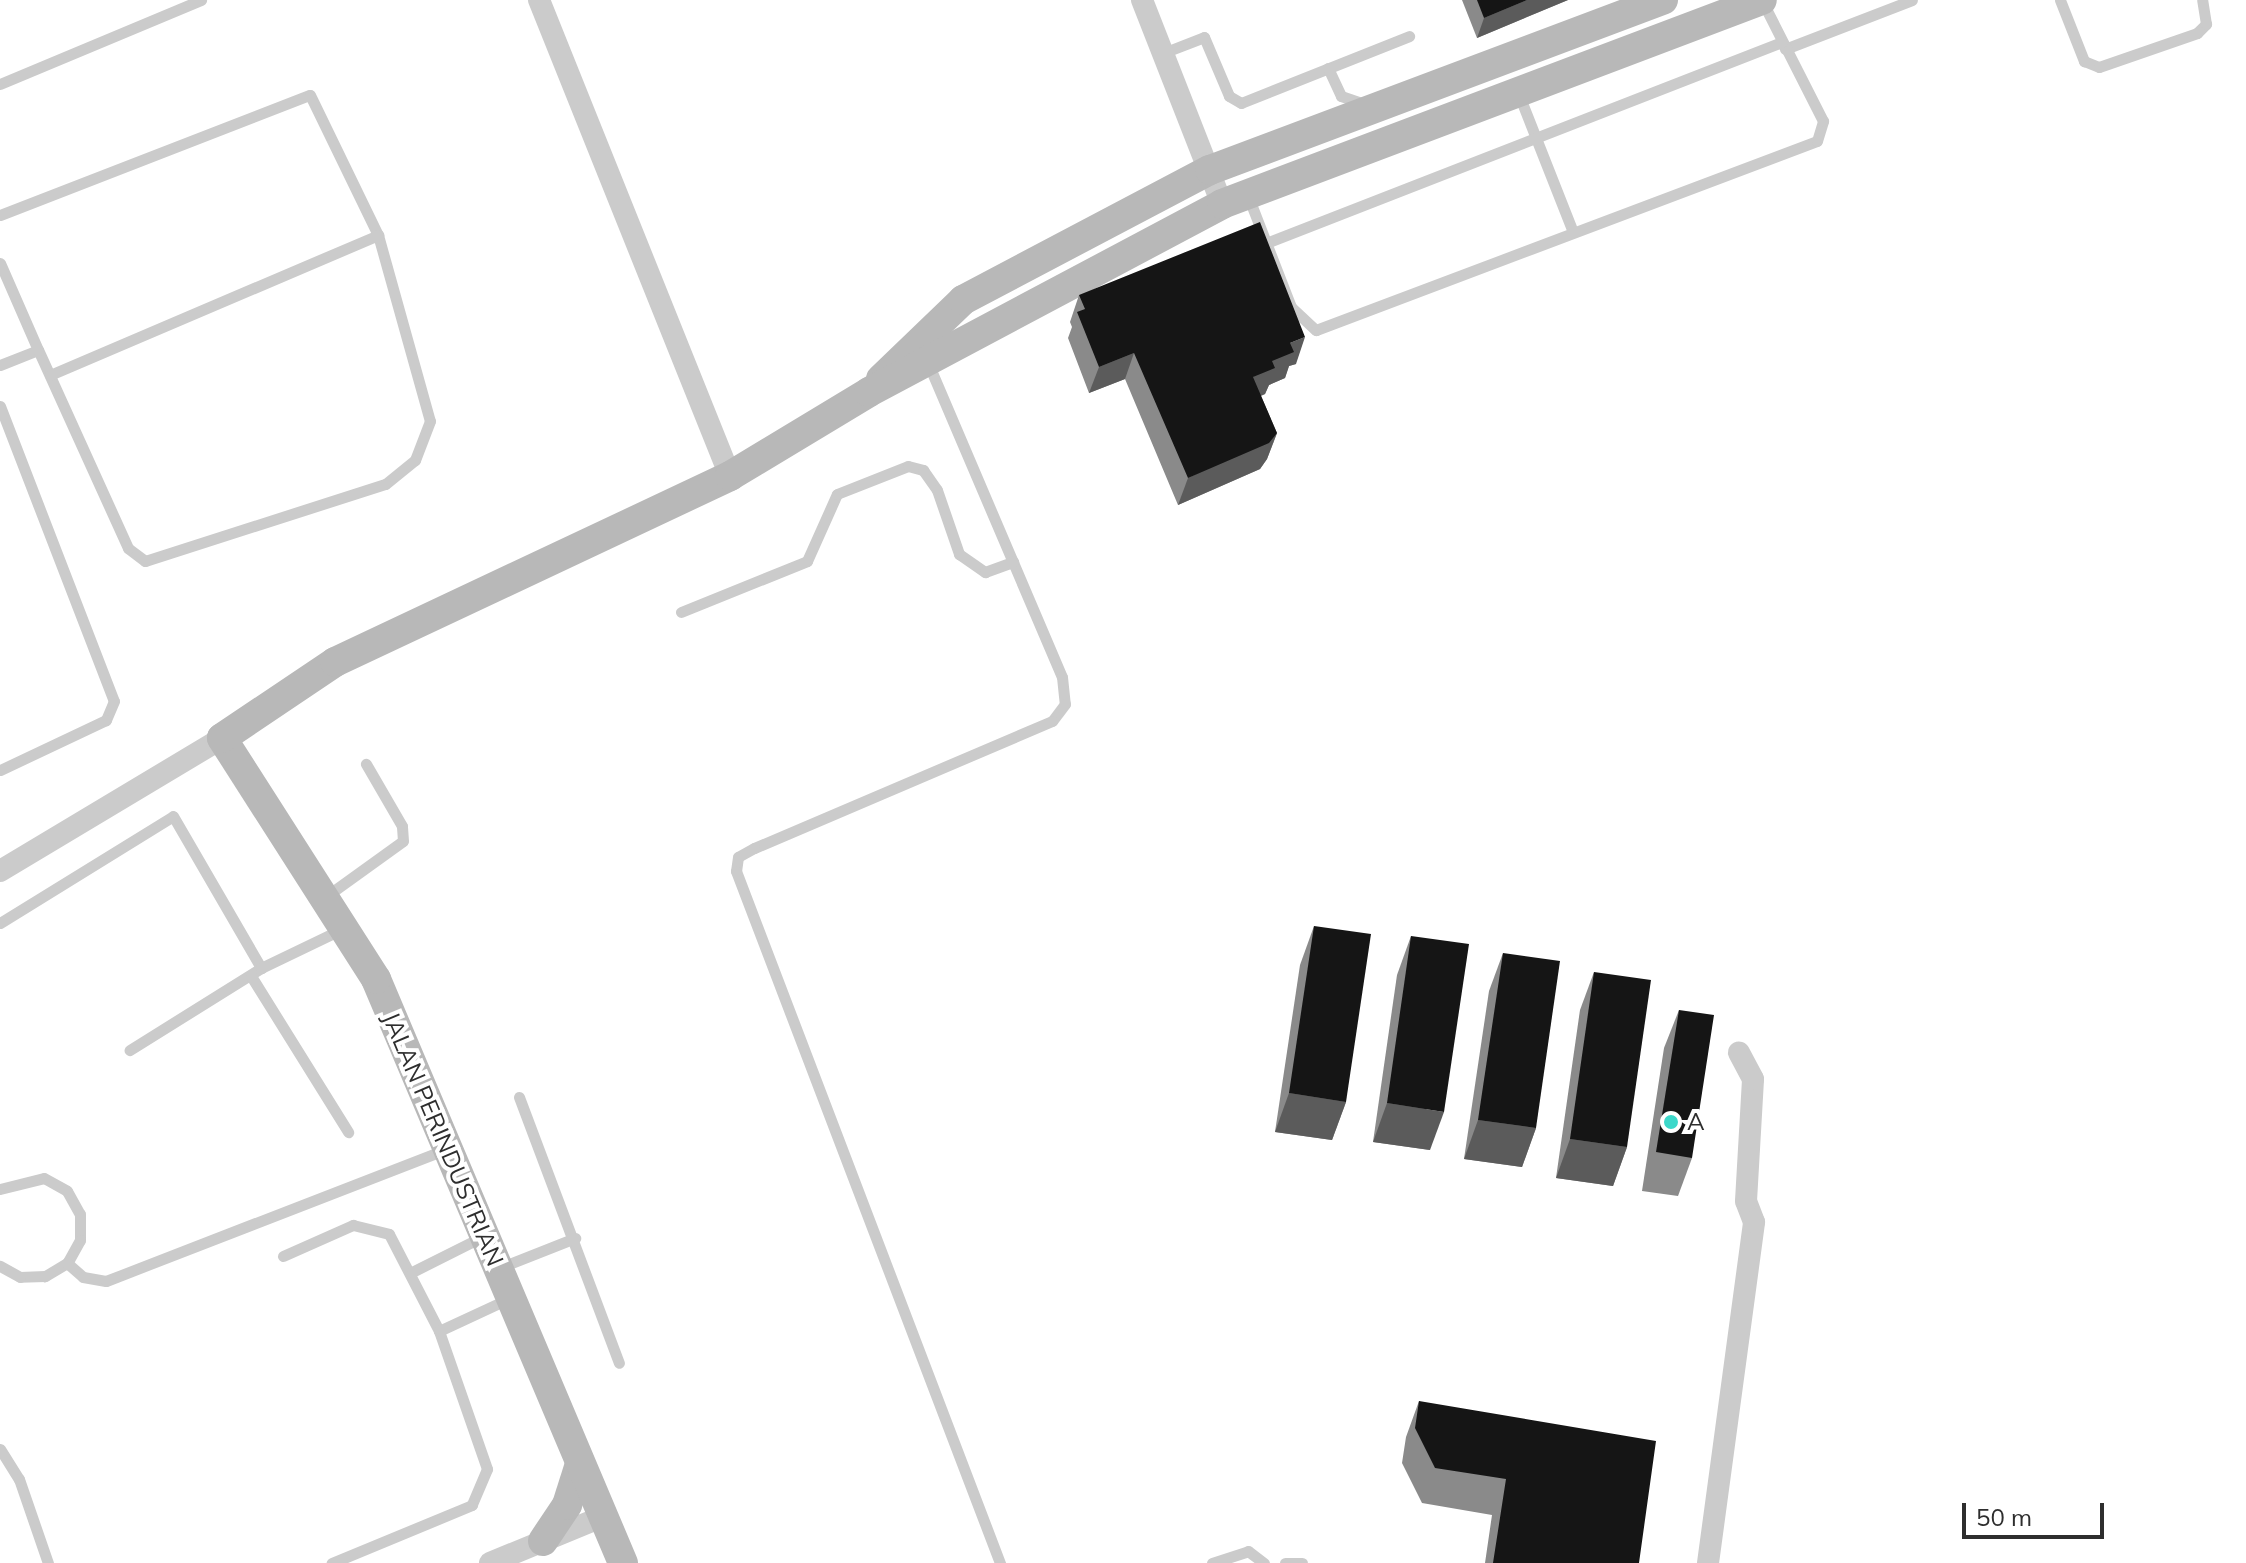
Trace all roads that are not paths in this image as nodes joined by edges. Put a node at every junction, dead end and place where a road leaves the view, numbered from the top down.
1 (201, 0) edge
2 (539, 0) edge
3 (1142, 0) edge
4 (1663, 0) edge
5 (1912, 0) edge
6 (2060, 0) edge
7 (2202, 0) edge
8 (1751, 1) edge
9 (1409, 36) dead end
10 (1783, 46) junction
11 (1163, 53) junction
12 (1328, 68) junction
13 (0, 84) edge
14 (1518, 93) junction
15 (1380, 106) junction
16 (1535, 139) junction
17 (1210, 170) junction
18 (1235, 200) junction
19 (0, 215) edge
20 (1573, 232) junction
21 (378, 235) junction
22 (1271, 241) junction
23 (0, 263) edge
24 (38, 350) junction
25 (922, 351) junction
26 (0, 365) edge
27 (50, 375) junction
28 (0, 406) edge
29 (730, 476) junction
30 (1013, 562) junction
31 (681, 612) dead end
32 (222, 738) junction
33 (366, 764) dead end
34 (0, 770) edge
35 (0, 871) edge
36 (328, 895) junction
37 (0, 923) edge
38 (346, 927) junction
39 (261, 968) junction
40 (251, 976) junction
41 (130, 1050) dead end
42 (1739, 1053) dead end
43 (519, 1097) dead end
44 (348, 1132) dead end
45 (446, 1149) junction
46 (0, 1189) edge
47 (485, 1236) junction
48 (575, 1238) junction
49 (283, 1256) dead end
50 (67, 1263) junction
51 (0, 1266) edge
52 (498, 1268) junction
53 (412, 1272) junction
54 (511, 1297) junction
55 (439, 1331) junction
56 (619, 1363) dead end
57 (0, 1449) edge
58 (580, 1464) junction
59 (604, 1516) junction
60 (543, 1541) junction
61 (48, 1563) edge
62 (332, 1563) edge
63 (490, 1563) edge
64 (623, 1563) edge
65 (1000, 1563) edge
66 (1212, 1563) edge
67 (1264, 1563) edge
68 (1285, 1563) edge
69 (1302, 1563) edge
70 (1708, 1563) edge

1 - 13 lane
2 - 29 street
3 - 11 street
4 - 15 main road
5 - 10 lane
6 - 7 lane
8 - 10 lane
8 - 14 main road
9 - 12 lane
10 - 16 lane
10 - 20 lane
11 - 12 lane
11 - 17 street
12 - 15 lane
14 - 16 lane
14 - 18 main road
15 - 17 main road
16 - 20 lane
16 - 22 lane
17 - 18 street
17 - 25 main road
18 - 22 lane
18 - 25 main road
19 - 21 lane
20 - 22 lane
21 - 27 lane
21 - 27 lane
23 - 24 lane
24 - 26 lane
24 - 27 lane
25 - 29 main road
25 - 30 lane
28 - 34 lane
29 - 32 main road
30 - 31 lane
30 - 65 lane
32 - 35 street
32 - 36 main road, JALAN PERINDUSTRIAN
33 - 36 lane
36 - 38 main road, JALAN PERINDUSTRIAN
37 - 39 lane
38 - 39 lane
38 - 45 main road, JALAN PERINDUSTRIAN
39 - 40 lane
40 - 41 lane
40 - 44 lane
42 - 70 street
43 - 48 lane
45 - 47 main road, JALAN PERINDUSTRIAN
45 - 50 lane
46 - 50 lane
47 - 52 main road, JALAN PERINDUSTRIAN
47 - 53 lane
48 - 52 lane
48 - 56 lane
49 - 53 lane
50 - 51 lane
52 - 54 main road, JALAN PERINDUSTRIAN
53 - 55 lane
54 - 55 lane
54 - 58 main road, JALAN PERINDUSTRIAN
55 - 62 lane
57 - 61 lane
58 - 59 main road, JALAN PERINDUSTRIAN
58 - 60 main road
59 - 60 street
59 - 64 main road, JALAN PERINDUSTRIAN
60 - 63 street
66 - 67 lane
68 - 69 lane

